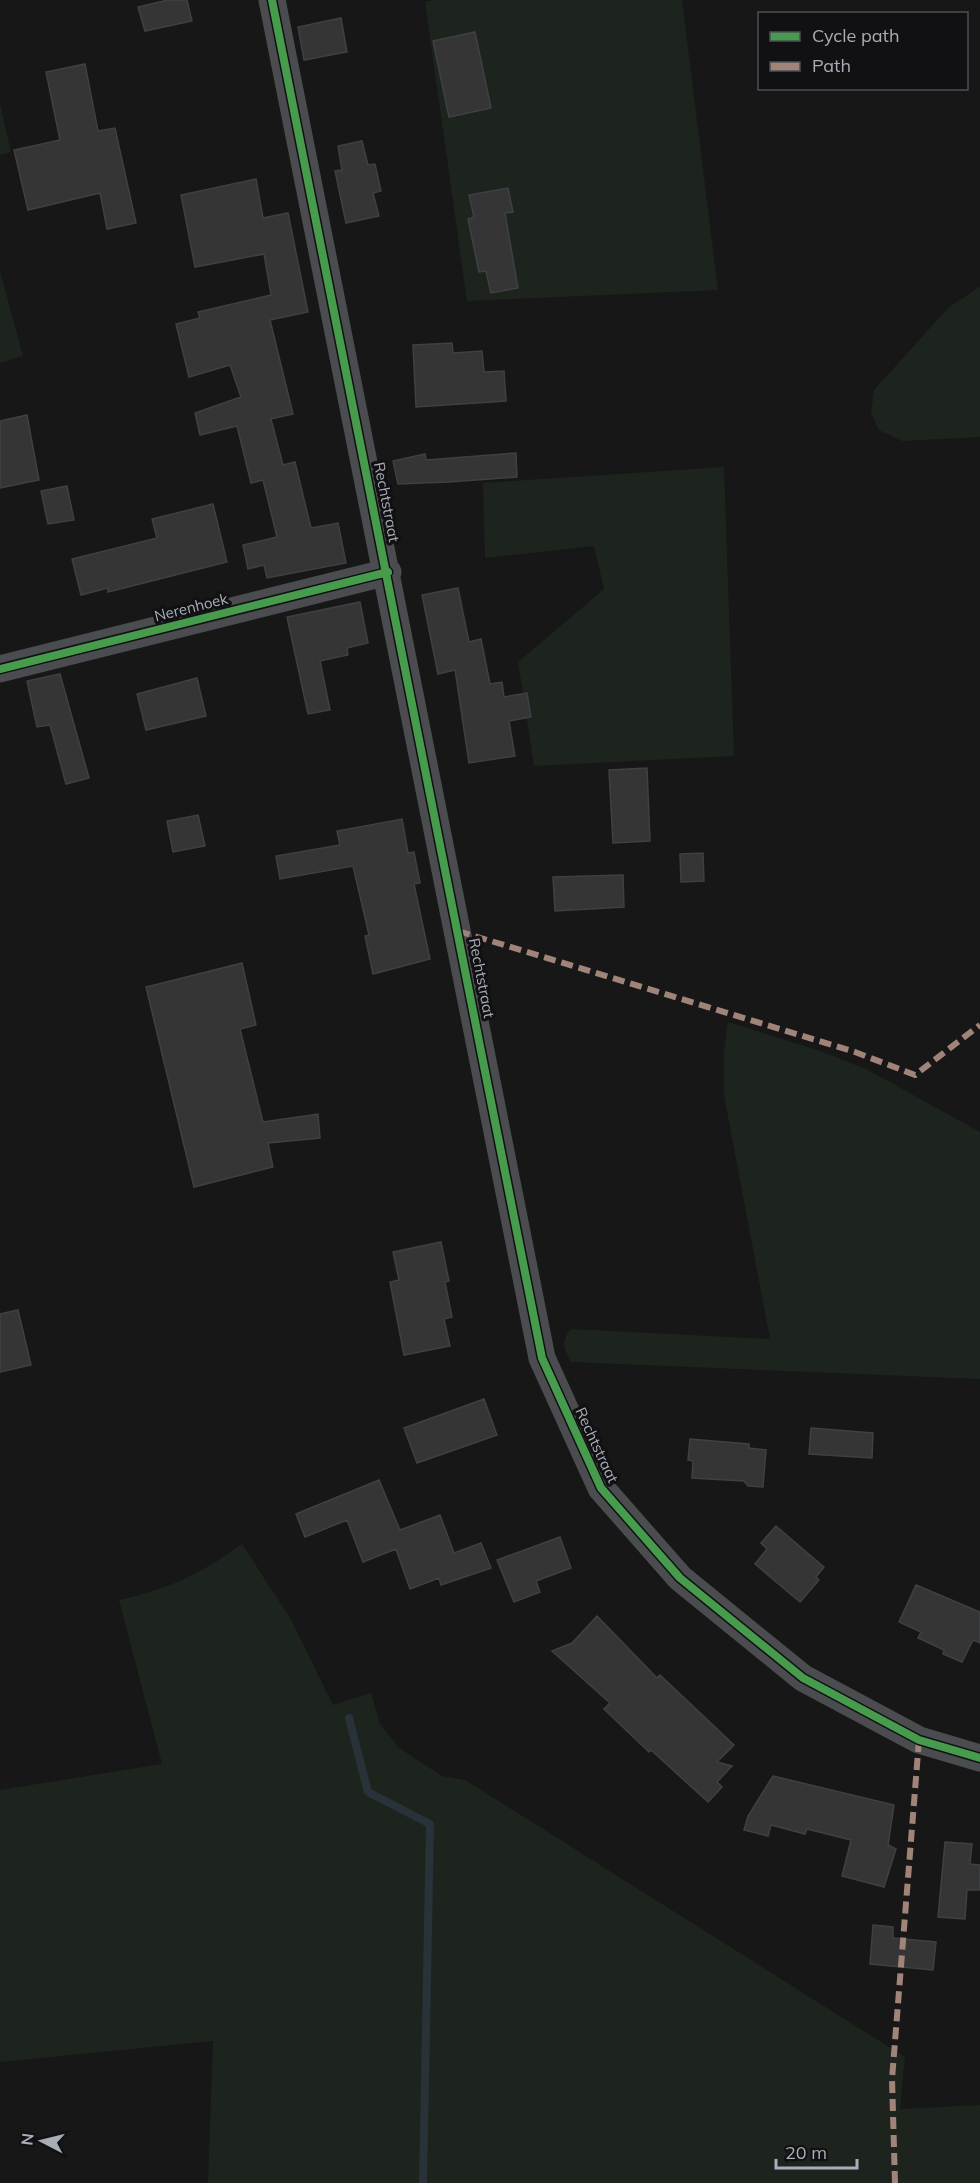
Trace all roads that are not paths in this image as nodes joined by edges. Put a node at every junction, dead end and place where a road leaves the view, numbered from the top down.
1 (272, 0) edge
2 (388, 572) junction
3 (0, 669) edge
4 (980, 1758) edge

1 - 2 street, Rechtstraat
2 - 3 street, Nerenhoek
2 - 4 street, Rechtstraat

